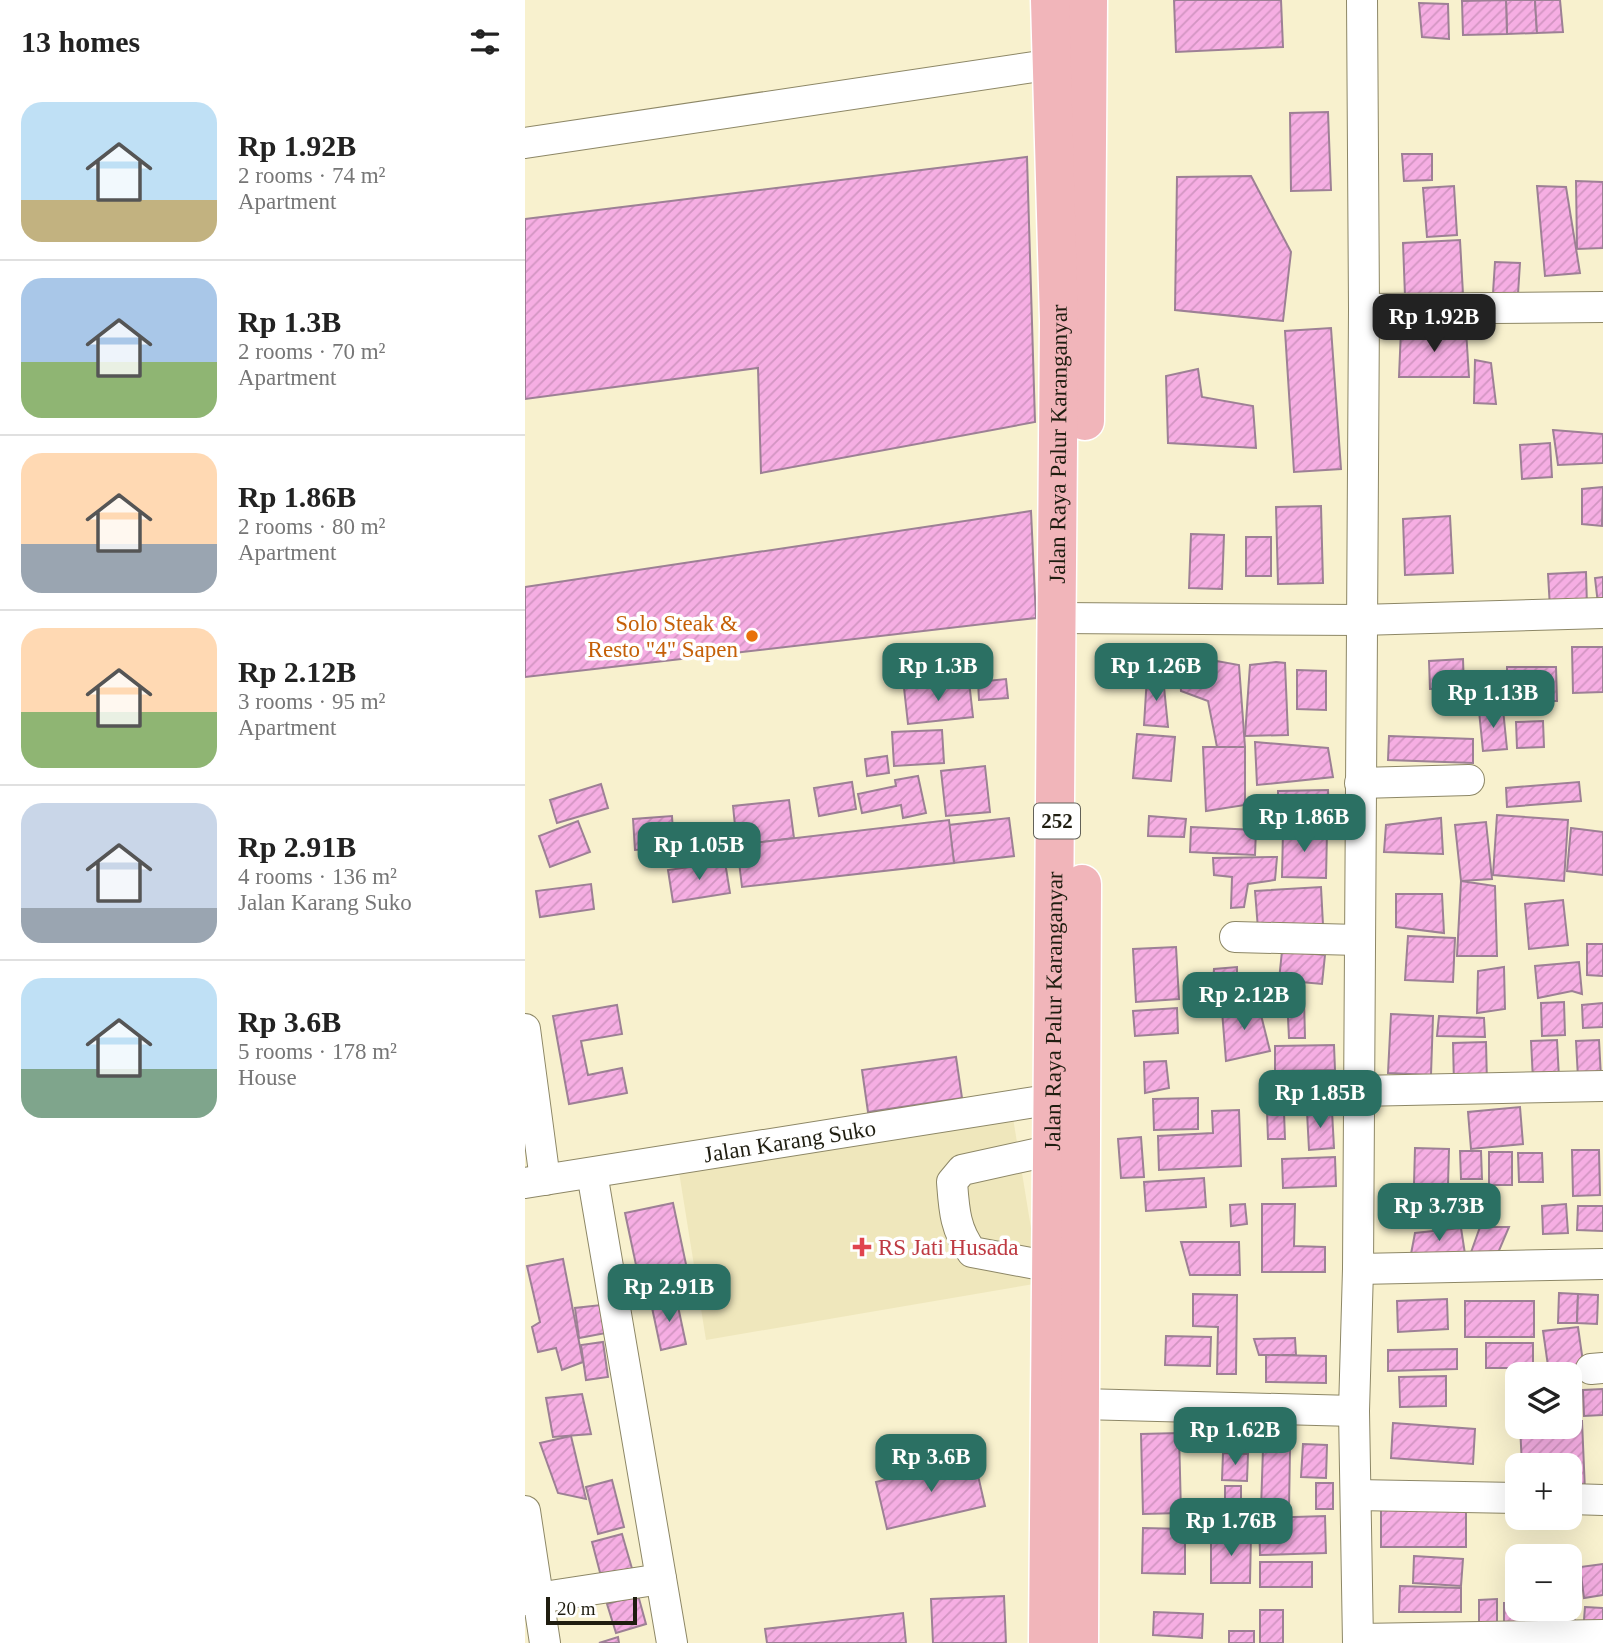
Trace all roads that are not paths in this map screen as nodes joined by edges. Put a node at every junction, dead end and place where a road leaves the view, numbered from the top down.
1 (1050, 0) edge
2 (1088, 0) edge
3 (1362, 0) edge
4 (1088, 60) junction
5 (1050, 63) junction
6 (525, 143) edge
7 (1603, 307) edge
8 (1364, 309) junction
9 (1073, 321) junction
10 (1603, 613) edge
11 (1069, 619) junction
12 (1360, 620) junction
13 (1469, 780) dead end
14 (1360, 783) junction
15 (1235, 937) dead end
16 (1359, 940) junction
17 (525, 1029) edge
18 (527, 1066) edge
19 (1603, 1086) edge
20 (1357, 1091) junction
21 (1069, 1099) junction
22 (1053, 1150) junction
23 (591, 1173) junction
24 (535, 1182) edge
25 (1603, 1264) edge
26 (1052, 1266) junction
27 (1358, 1269) junction
28 (1081, 1404) junction
29 (1354, 1411) junction
30 (1356, 1495) junction
31 (1505, 1498) edge
32 (1582, 1499) edge
33 (1603, 1500) edge
34 (525, 1511) edge
35 (661, 1579) junction
36 (532, 1599) edge
37 (1603, 1635) edge
38 (1358, 1641) edge
39 (545, 1643) edge
40 (672, 1643) edge
41 (1048, 1643) edge
42 (1079, 1643) edge

1 - 5 main road, Jalan Raya Palur Karanganyar / 252
2 - 4 main road, Jalan Raya Palur Karanganyar / 252
3 - 8 street
4 - 5 street
4 - 9 main road, Jalan Raya Palur Karanganyar / 252
5 - 6 street
5 - 9 main road, Jalan Raya Palur Karanganyar / 252
7 - 8 street
8 - 12 street
9 - 11 main road, Jalan Raya Palur Karanganyar / 252
10 - 12 street
11 - 12 street
11 - 21 main road, Jalan Raya Palur Karanganyar / 252
12 - 14 street
13 - 14 street
14 - 16 street
15 - 16 street
16 - 20 street
17 - 18 street
18 - 24 street
19 - 20 street
20 - 27 street
21 - 22 main road, Jalan Raya Palur Karanganyar / 252
21 - 23 street, Jalan Karang Suko
21 - 28 main road, Jalan Raya Palur Karanganyar / 252
22 - 26 main road, Jalan Raya Palur Karanganyar / 252
22 - 26 street
23 - 24 street, Jalan Karang Suko
23 - 35 street
25 - 27 street
26 - 41 main road, Jalan Raya Palur Karanganyar / 252
27 - 29 street
28 - 29 street
28 - 42 main road, Jalan Raya Palur Karanganyar / 252
29 - 30 street
30 - 31 street
30 - 38 street
32 - 33 street
34 - 36 street
35 - 36 street
35 - 40 street
36 - 39 street
37 - 38 street

